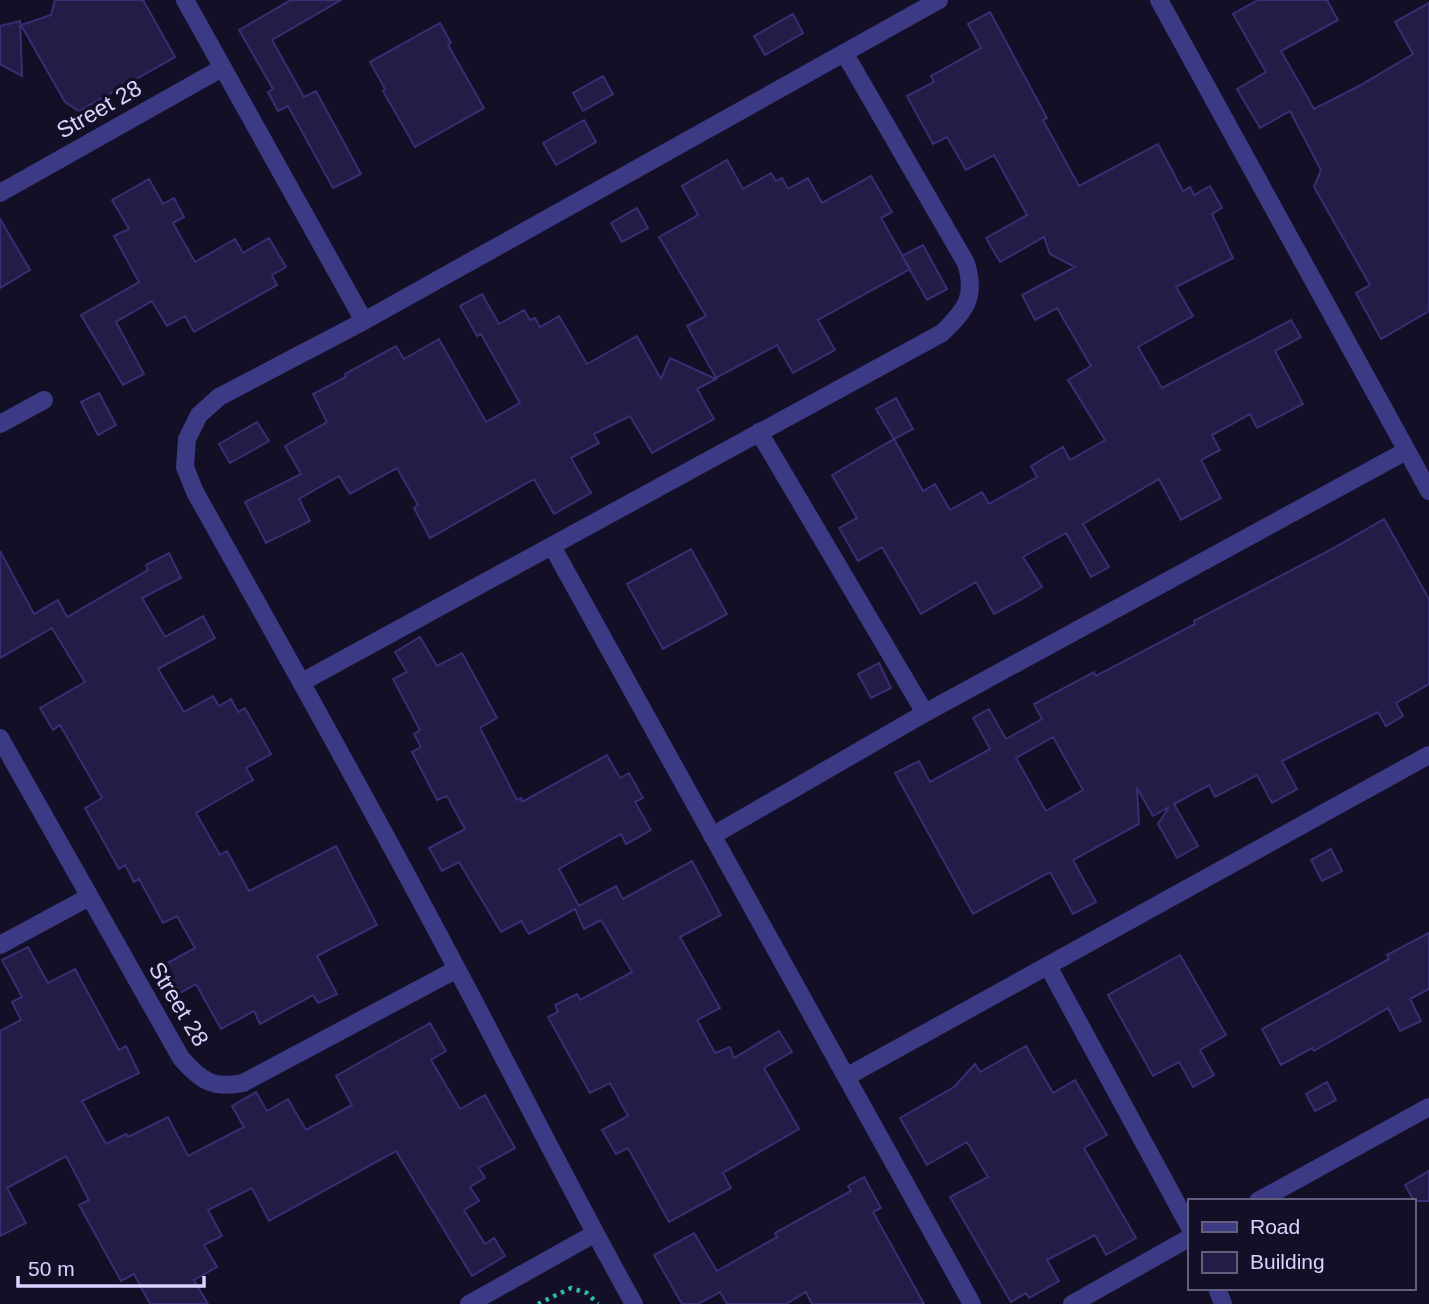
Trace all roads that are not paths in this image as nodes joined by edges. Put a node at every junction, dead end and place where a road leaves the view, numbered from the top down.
1 (185, 0) edge
2 (939, 0) edge
3 (1159, 0) edge
4 (845, 54) junction
5 (222, 68) junction
6 (0, 193) edge
7 (364, 321) junction
8 (44, 400) dead end
9 (0, 424) edge
10 (759, 432) junction
11 (1406, 451) junction
12 (1429, 491) edge
13 (552, 546) junction
14 (302, 682) junction
15 (925, 713) junction
16 (0, 738) edge
17 (1429, 755) edge
18 (712, 836) junction
19 (89, 897) junction
20 (0, 945) edge
21 (1048, 966) junction
22 (457, 970) junction
23 (846, 1077) junction
24 (1429, 1107) edge
25 (1262, 1199) edge
26 (1188, 1224) edge
27 (594, 1234) junction
28 (1188, 1239) edge
29 (469, 1304) edge
30 (634, 1304) edge
31 (972, 1304) edge
32 (1072, 1304) edge

1 - 5 street
2 - 4 street
3 - 11 street
4 - 7 street
4 - 10 street
5 - 6 street, Street 28
5 - 7 street
7 - 14 street
8 - 9 street
10 - 13 street
10 - 15 street
11 - 12 street
11 - 15 street
13 - 14 street
13 - 18 street
14 - 22 street
15 - 18 street
16 - 19 street, Street 28
17 - 21 street
18 - 23 street
19 - 20 street
19 - 22 street, Street 28
21 - 23 street
21 - 26 street
22 - 27 street
23 - 31 street
24 - 25 street
27 - 29 street
27 - 30 street
28 - 32 street

